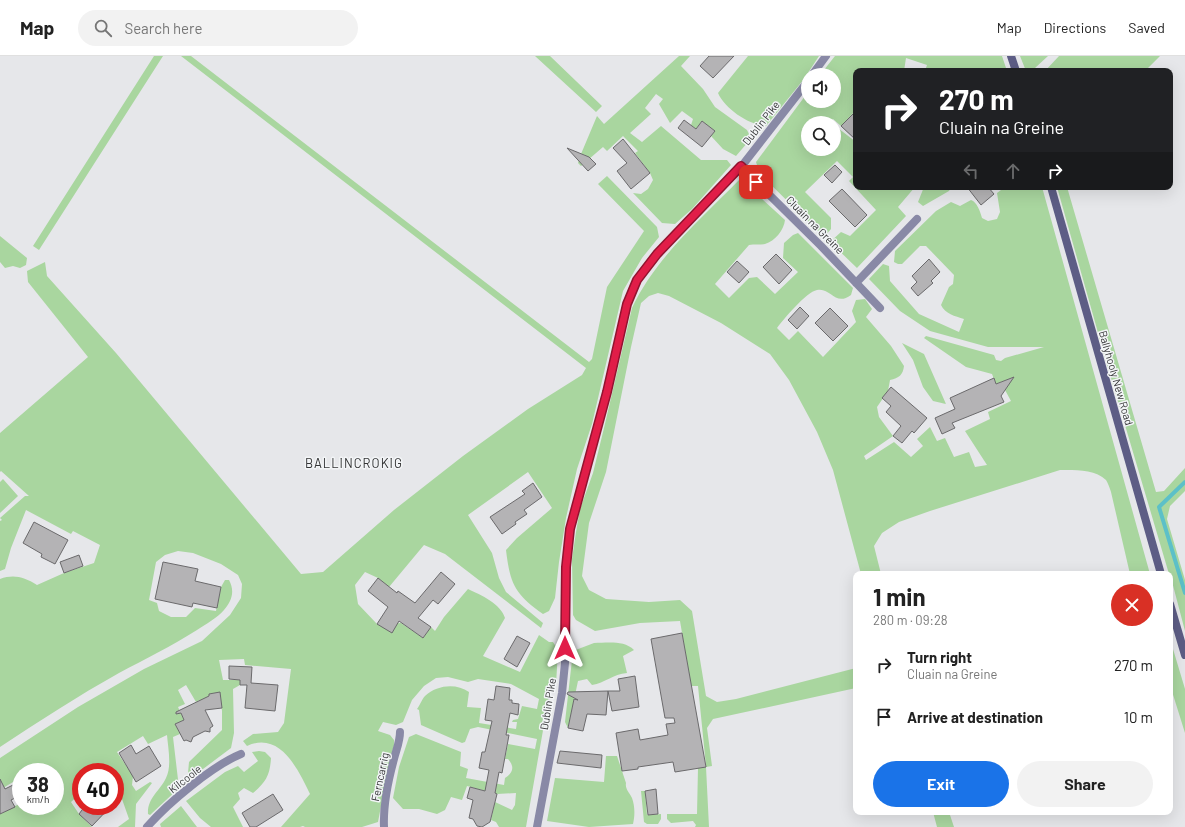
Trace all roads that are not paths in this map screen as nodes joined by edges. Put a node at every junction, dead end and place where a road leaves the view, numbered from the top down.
1 (826, 56) edge
2 (1011, 56) edge
3 (817, 68) edge
4 (1015, 68) edge
5 (801, 90) edge
6 (741, 166) junction
7 (1052, 190) edge
8 (917, 219) dead end
9 (856, 283) junction
10 (880, 308) dead end
11 (1160, 571) edge
12 (1173, 614) edge
13 (1185, 655) edge
14 (400, 732) dead end
15 (241, 754) dead end
16 (147, 827) edge
17 (384, 827) edge
18 (537, 827) edge

1 - 3 street
2 - 4 main road
5 - 6 street, Dublin Pike
6 - 9 street, Cluain na Greine
6 - 18 street, Dublin Pike
7 - 11 main road, Ballyhooly New Road
8 - 9 street
9 - 10 street, Cluain na Greine
12 - 13 main road
14 - 17 street, Ferncarrig
15 - 16 street, Kilcoole

